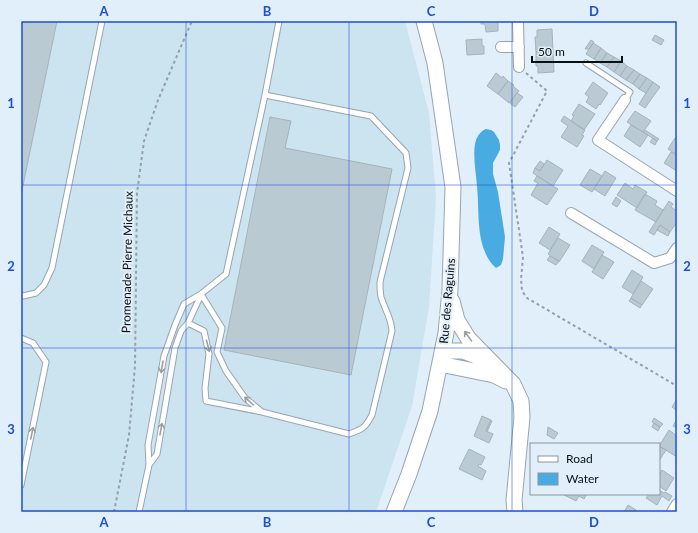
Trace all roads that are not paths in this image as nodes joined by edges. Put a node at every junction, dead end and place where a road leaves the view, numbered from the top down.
1 (102, 21) edge
2 (279, 21) edge
3 (424, 21) edge
4 (518, 21) edge
5 (501, 47) dead end
6 (519, 47) junction
7 (586, 63) dead end
8 (519, 67) road end
9 (265, 95) junction
10 (625, 100) joint
11 (677, 191) edge
12 (571, 213) dead end
13 (677, 248) edge
14 (450, 290) junction
15 (201, 294) junction
16 (21, 295) edge
17 (188, 323) junction
18 (21, 338) edge
19 (441, 358) junction
20 (500, 371) junction
21 (513, 384) junction
22 (262, 412) junction
23 (148, 465) junction
24 (21, 485) edge
25 (677, 504) edge
26 (140, 512) edge
27 (394, 512) edge
28 (515, 512) edge
29 (672, 512) edge

1 - 16 lane
2 - 9 lane
3 - 14 street, Rue des Raguins
4 - 6 street
5 - 6 street
6 - 8 street
7 - 10 lane
9 - 15 lane
9 - 22 lane
10 - 11 street
12 - 13 street
14 - 19 street, Rue des Raguins
20 -> 14 street
15 - 17 lane
22 -> 15 lane
15 -> 23 lane
17 -> 22 lane
23 -> 17 lane
24 -> 18 lane
19 - 20 street
19 - 21 street
19 - 27 street, Rue des Raguins
20 - 21 street
21 - 28 street
23 - 26 lane
25 - 29 street

